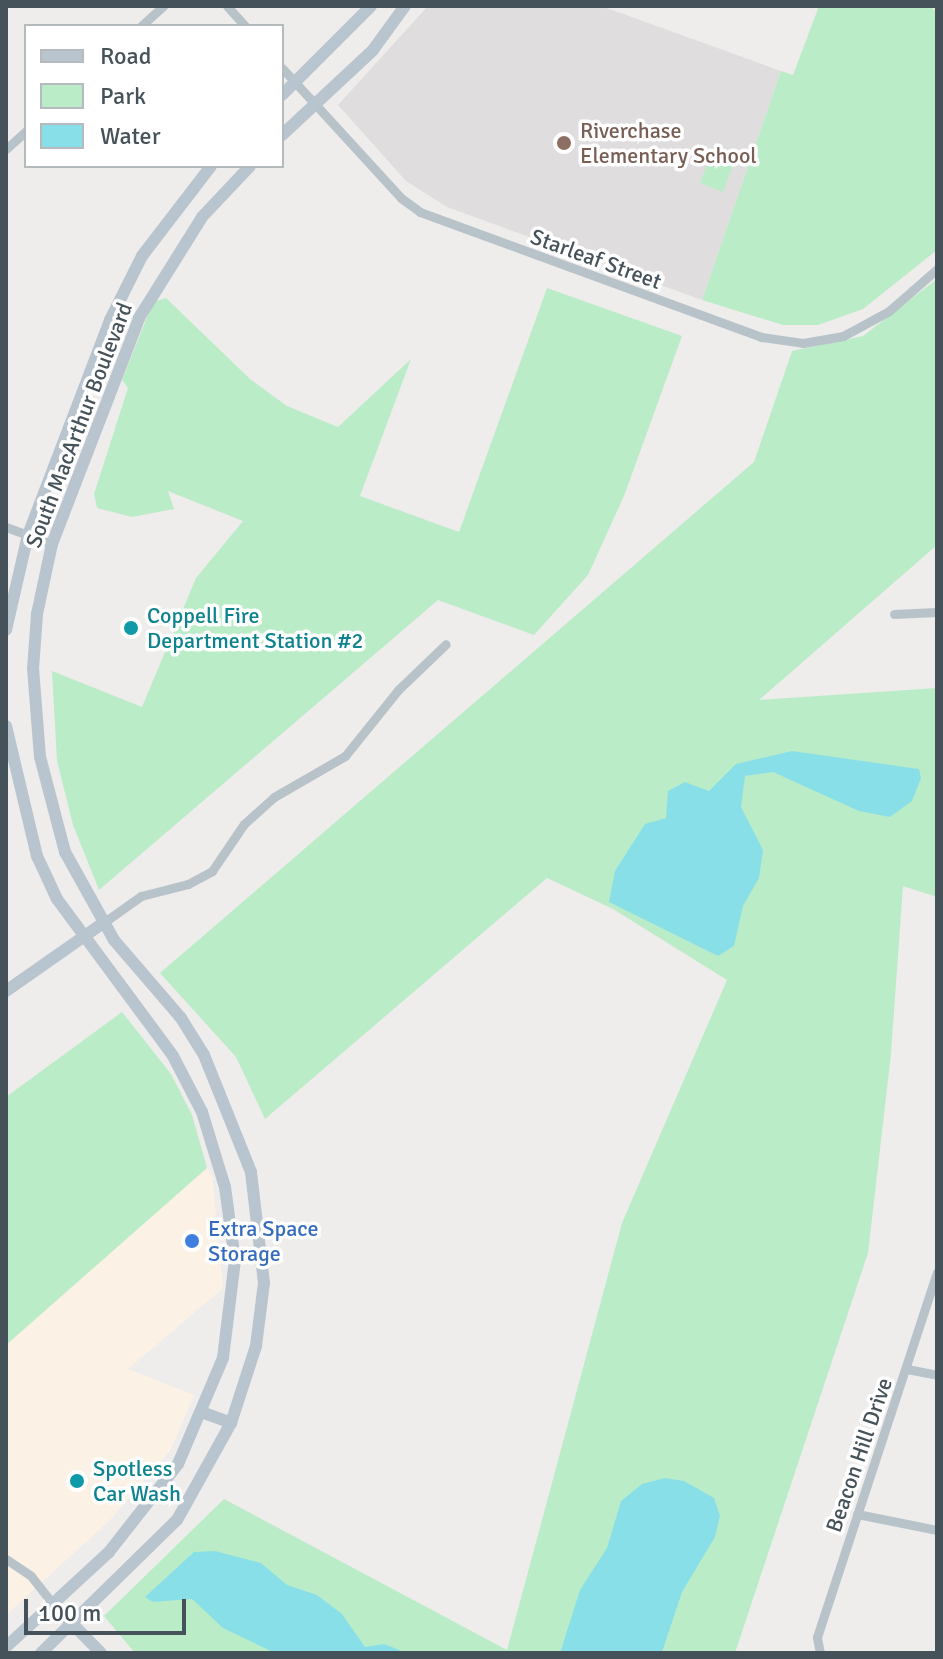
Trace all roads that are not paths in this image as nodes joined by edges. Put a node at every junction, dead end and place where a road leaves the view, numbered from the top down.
1 (163, 6) edge
2 (227, 6) edge
3 (371, 6) edge
4 (405, 6) edge
5 (143, 24) edge
6 (243, 24) edge
7 (284, 70) edge
8 (295, 83) junction
9 (284, 93) edge
10 (313, 103) junction
11 (24, 133) edge
12 (284, 133) edge
13 (6, 149) edge
14 (209, 168) edge
15 (248, 168) edge
16 (937, 269) edge
17 (6, 527) edge
18 (28, 535) junction
19 (52, 544) junction
20 (937, 612) edge
21 (894, 614) dead end
22 (6, 630) edge
23 (446, 644) dead end
24 (6, 726) edge
25 (103, 923) junction
26 (81, 937) junction
27 (6, 991) edge
28 (937, 1272) edge
29 (907, 1369) junction
30 (937, 1375) edge
31 (204, 1413) junction
32 (231, 1423) junction
33 (857, 1514) junction
34 (937, 1530) edge
35 (6, 1559) edge
36 (52, 1603) junction
37 (72, 1623) junction
38 (6, 1647) edge
39 (818, 1651) edge
40 (41, 1653) edge
41 (101, 1653) edge

1 - 5 street
2 - 6 street
3 - 8 main road
4 - 10 main road
7 - 8 street, Starleaf Street
8 - 9 main road
8 - 10 street, Starleaf Street
10 - 12 main road
10 - 16 street, Starleaf Street
11 - 13 street
14 - 18 main road, South MacArthur Boulevard
15 - 19 main road, South MacArthur Boulevard
17 - 18 street
18 - 19 street
18 - 22 main road, South MacArthur Boulevard
19 - 25 main road, South MacArthur Boulevard
20 - 21 street
23 - 25 street
24 - 26 main road
25 - 26 main road
25 - 32 main road, South MacArthur Boulevard
26 - 27 main road
26 - 31 main road
28 - 29 street, Beacon Hill Drive
29 - 30 street
29 - 33 street, Beacon Hill Drive
31 - 32 main road
31 - 36 main road
32 - 37 main road, South MacArthur Boulevard
33 - 34 street
33 - 39 street, Beacon Hill Drive
35 - 36 street
36 - 37 main road
36 - 38 main road
37 - 40 main road, South MacArthur Boulevard
37 - 41 main road

